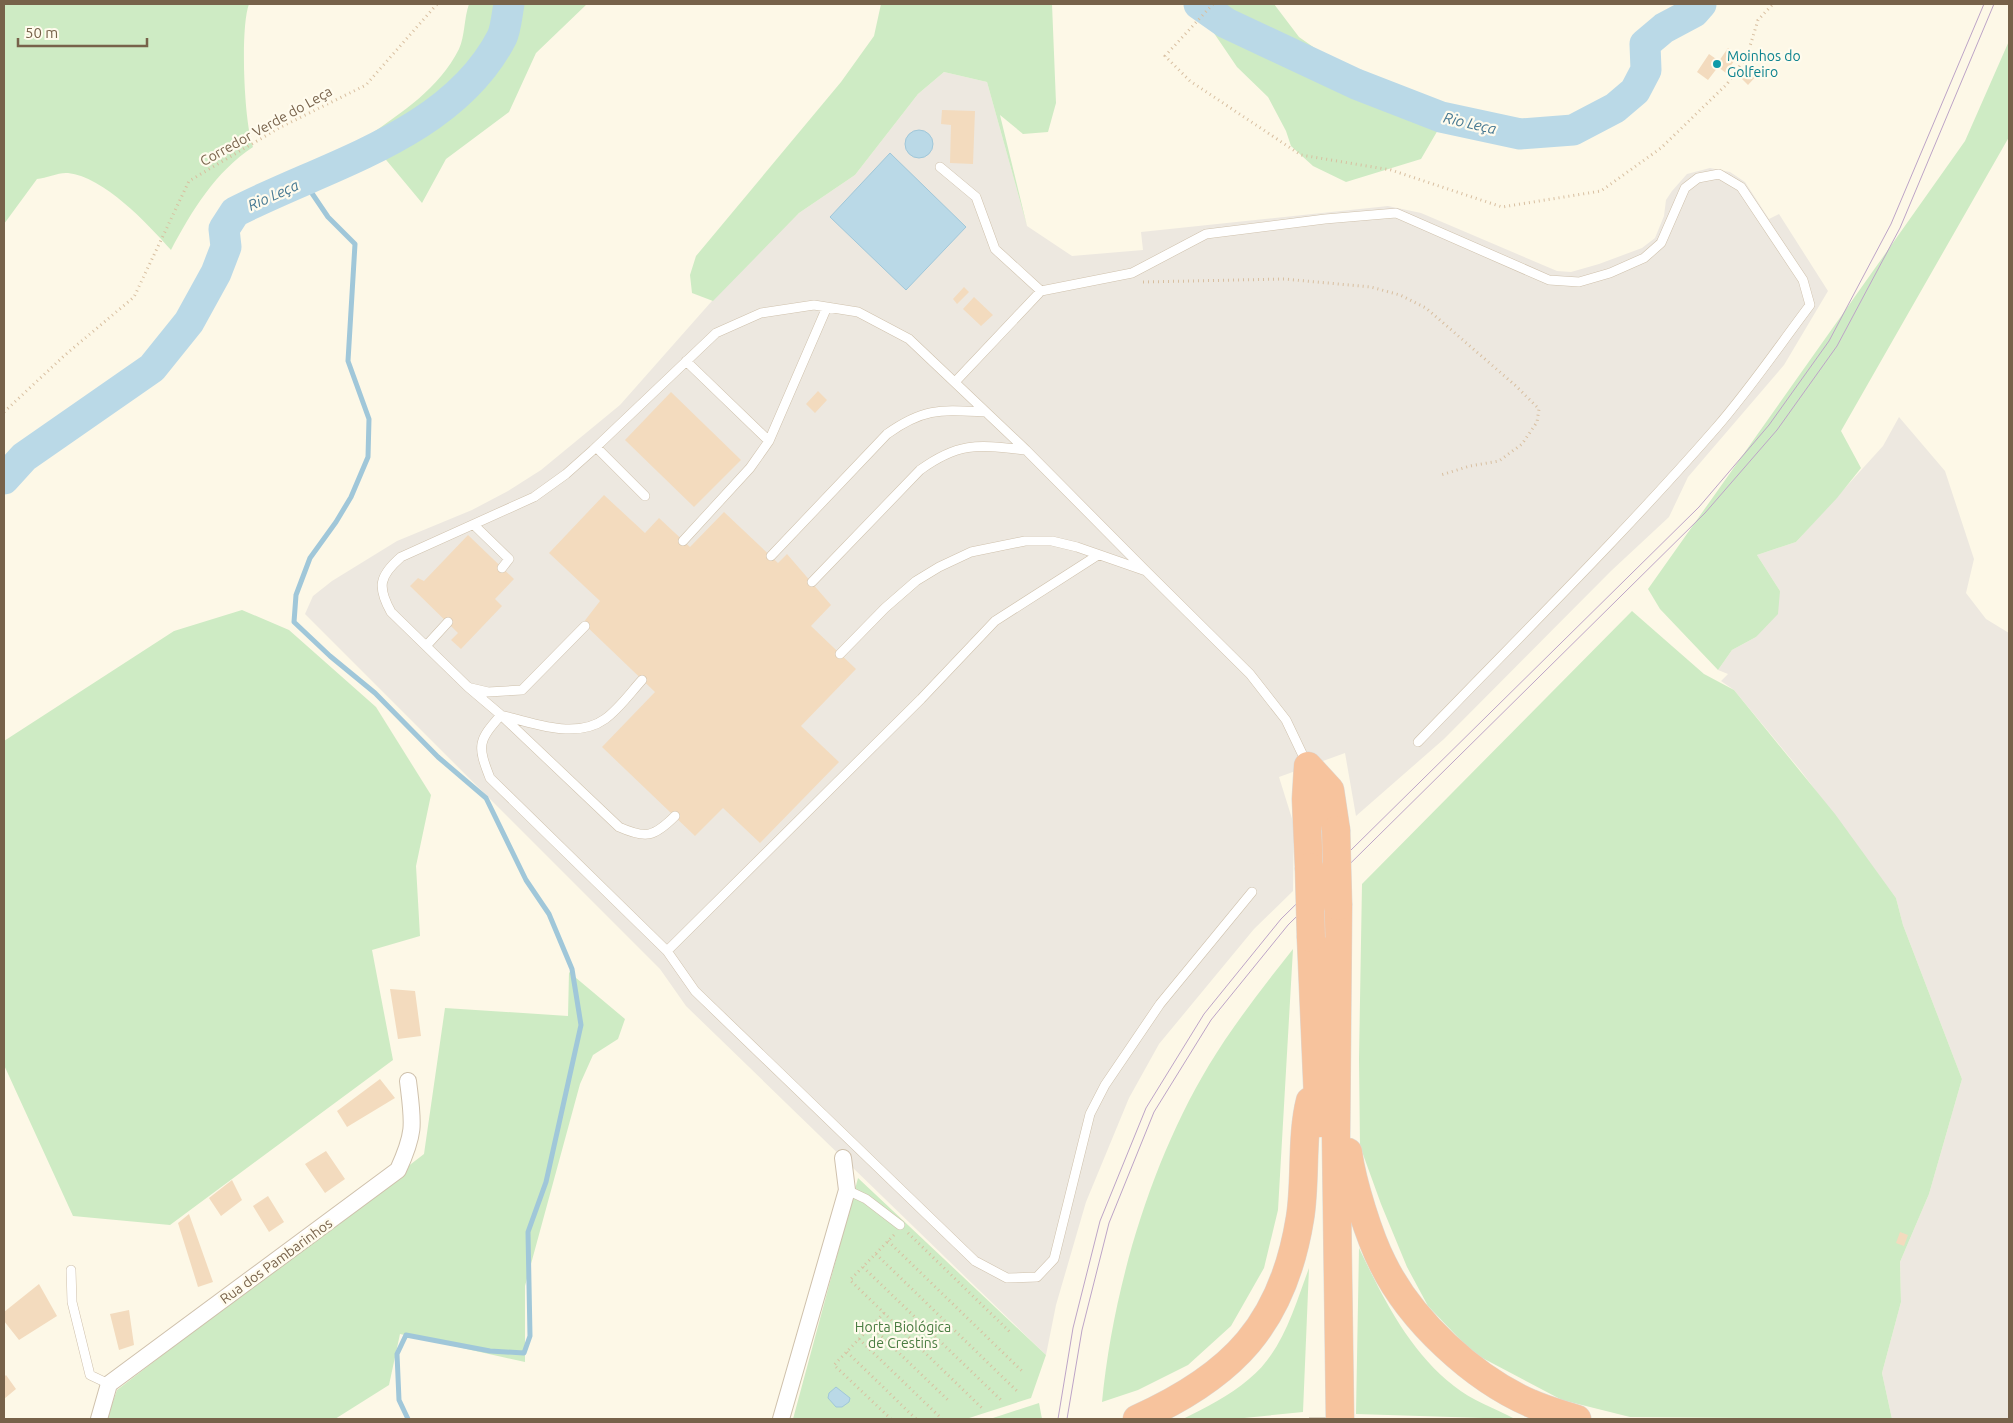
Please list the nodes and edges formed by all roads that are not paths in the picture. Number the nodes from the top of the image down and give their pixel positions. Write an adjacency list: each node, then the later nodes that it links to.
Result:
1 (940, 167): 2 (lane)
2 (1041, 291): 5 (lane); 25 (lane)
3 (827, 307): 4 (lane); 5 (lane); 7 (lane)
4 (686, 361): 7 (lane); 8 (lane)
5 (955, 382): 6 (lane)
6 (986, 412): 9 (lane); 14 (lane)
7 (770, 441): 12 (lane)
8 (596, 447): 10 (lane); 11 (lane)
9 (1026, 450): 16 (lane); 17 (lane)
10 (645, 496)
11 (474, 525): 15 (lane); 20 (lane)
12 (683, 541)
13 (1098, 555): 16 (lane); 21 (lane); 29 (lane)
14 (771, 556)
15 (502, 568)
16 (1146, 571): 26 (lane)
17 (812, 582)
18 (448, 622): 20 (lane)
19 (585, 626): 23 (lane)
20 (426, 646): 23 (lane)
21 (840, 654)
22 (642, 680): 24 (lane)
23 (468, 688): 24 (lane)
24 (501, 715): 27 (lane); 29 (lane)
25 (1418, 742)
26 (1308, 766): 30 (highway, bridge); 30 (highway, bridge)
27 (675, 816)
28 (1252, 892): 32 (lane)
29 (667, 951): 32 (lane)
30 (1327, 1075): 38 (highway); 41 (highway); 42 (highway)
31 (408, 1081): 37 (street, Rua dos Pambarinhos)
32 (859, 1149): 33 (lane)
33 (843, 1158): 34 (street)
34 (847, 1190): 35 (lane); 40 (street)
35 (901, 1226)
36 (71, 1270): 37 (lane)
37 (109, 1384): 39 (street)
38 (1332, 1418)
39 (99, 1419)
40 (781, 1419)
41 (1137, 1419)
42 (1577, 1419)

